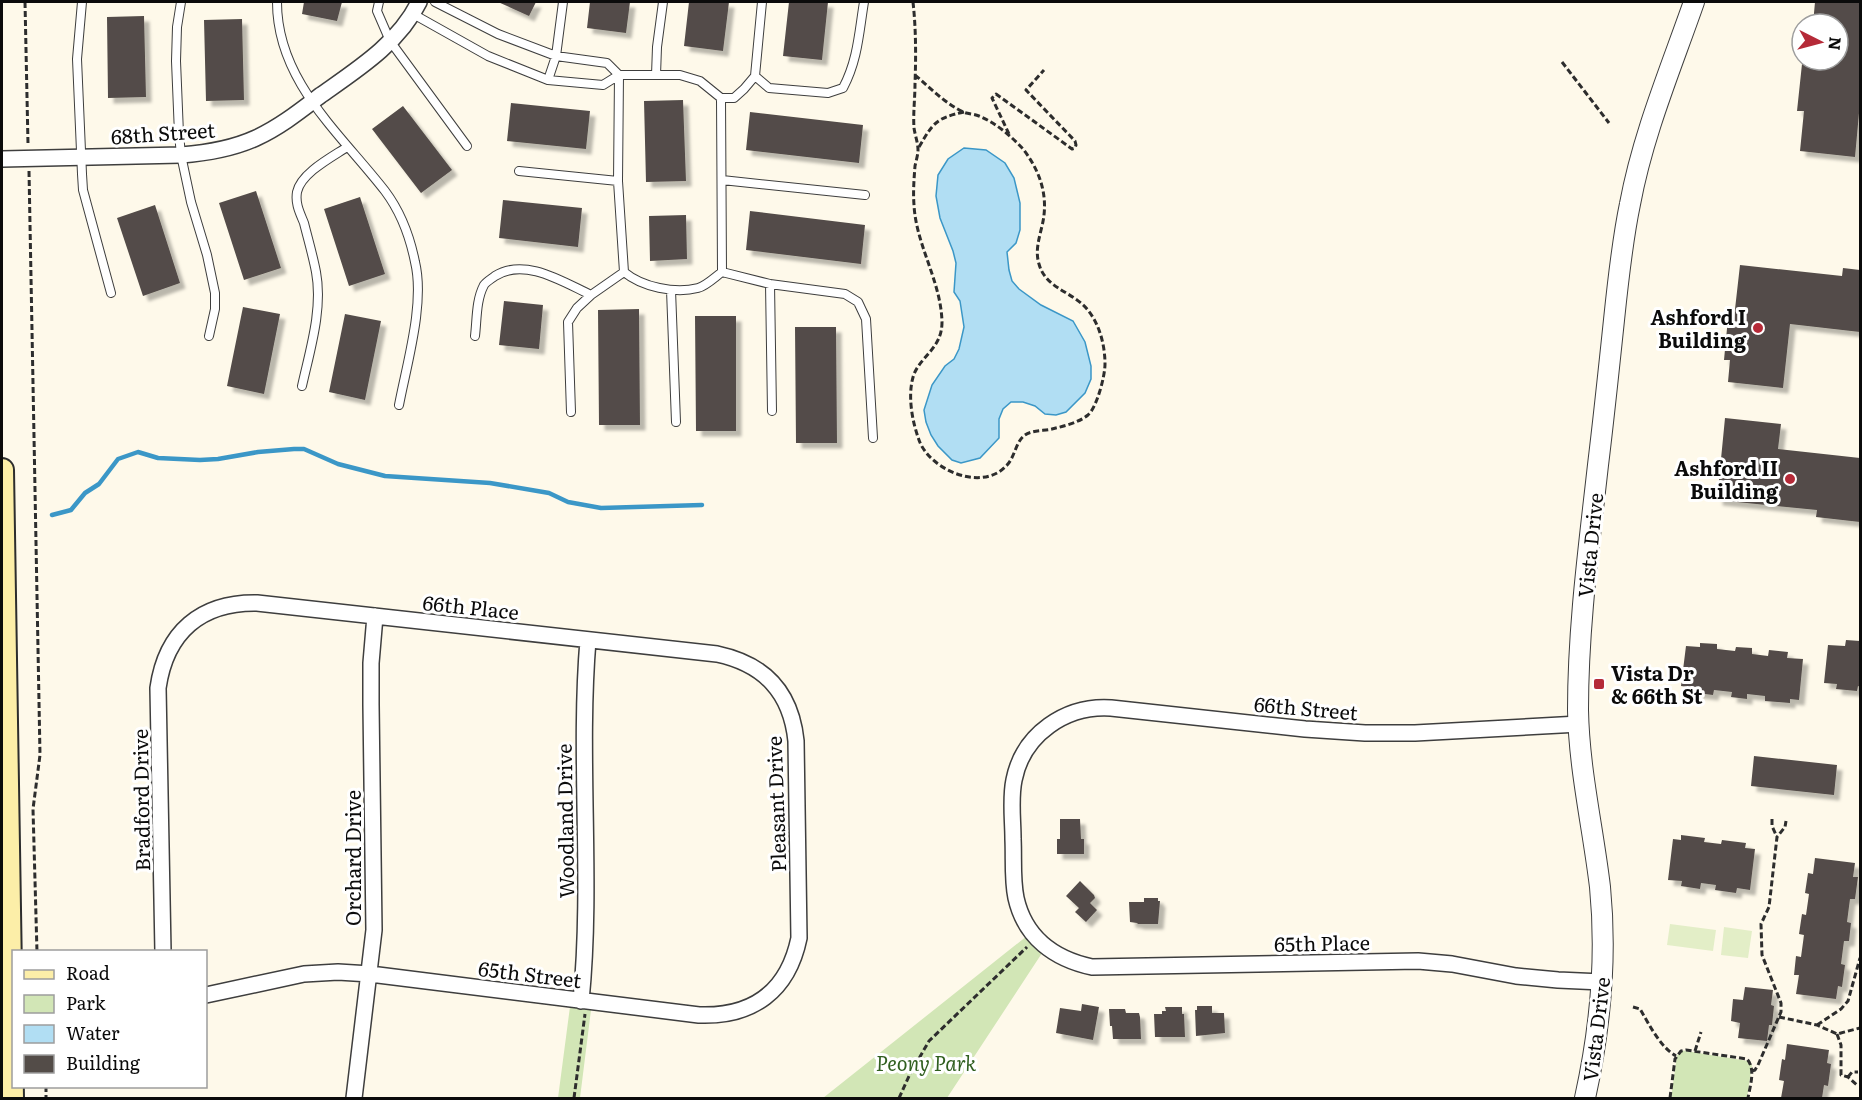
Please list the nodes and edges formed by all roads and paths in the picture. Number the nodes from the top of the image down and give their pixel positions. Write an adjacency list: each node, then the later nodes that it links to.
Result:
1 (25, 2): 33 (path)
2 (82, 2): 32 (lane)
3 (181, 2): 31 (lane)
4 (277, 2): 24 (lane)
5 (379, 2): 14 (lane)
6 (435, 2): 15 (lane)
7 (562, 2): 15 (lane)
8 (663, 2): 19 (lane)
9 (762, 2): 21 (lane)
10 (864, 2): 21 (lane)
11 (913, 2): 20 (path)
12 (1694, 2): 58 (street, Vista Drive)
13 (416, 8): 14 (street, 68th Street); 22 (lane)
14 (394, 36): 24 (street, 68th Street); 28 (lane)
15 (556, 56): 18 (lane); 22 (lane)
16 (1562, 62): 26 (path)
17 (1044, 70): 27 (path)
18 (619, 75): 19 (lane); 22 (lane); 37 (lane)
19 (656, 75): 23 (lane)
20 (915, 75): 25 (path); 30 (path)
21 (755, 76): 23 (lane)
22 (548, 80)
23 (721, 98): 36 (lane)
24 (312, 102): 29 (lane); 31 (street, 68th Street)
25 (964, 112): 27 (path); 30 (path)
26 (1609, 123)
27 (1010, 136): 30 (path)
28 (467, 146)
29 (347, 147): 47 (lane); 48 (lane)
30 (918, 149)
31 (181, 155): 32 (street, 68th Street); 45 (lane)
32 (80, 157): 33 (street, 68th Street); 43 (lane)
33 (29, 158): 34 (street, 68th Street); 65 (path)
34 (2, 159)
35 (519, 171): 37 (lane)
36 (722, 180): 38 (lane); 40 (lane)
37 (618, 181): 39 (lane)
38 (866, 195)
39 (624, 272): 42 (lane); 44 (lane)
40 (722, 272): 41 (lane); 42 (lane)
41 (770, 284): 49 (lane); 52 (lane)
42 (671, 290): 51 (lane)
43 (111, 294)
44 (591, 294): 46 (lane); 50 (lane)
45 (209, 336)
46 (475, 336)
47 (302, 386)
48 (399, 405)
49 (772, 411)
50 (571, 412)
51 (676, 422)
52 (873, 438)
53 (2, 470): 59 (main road)
54 (375, 616): 55 (street, 66th Place); 56 (street, 66th Place); 68 (street, Orchard Drive)
55 (588, 640): 57 (street, 66th Place); 74 (street, Woodland Drive)
56 (169, 649): 66 (street, Bradford Drive)
57 (776, 687): 63 (street, Pleasant Drive)
58 (1579, 724): 64 (street, 66th Street); 71 (street, Vista Drive)
59 (4, 742): 73 (main road)
60 (1772, 819): 62 (path)
61 (1786, 821): 62 (path)
62 (1777, 837): 76 (path)
63 (800, 926): 74 (street, 65th Street)
64 (1042, 942): 71 (street, 65th Place); 90 (path)
65 (38, 950)
66 (163, 950)
67 (1860, 958): 69 (path)
68 (370, 974): 72 (street, 65th Street); 74 (street, 65th Street); 88 (street, Orchard Drive)
69 (1855, 978): 70 (path); 77 (path)
70 (1860, 979)
71 (1602, 982): 91 (street, Vista Drive)
72 (207, 995)
73 (9, 1001): 87 (main road)
74 (584, 1001): 89 (path)
75 (1633, 1007): 82 (path)
76 (1779, 1017): 77 (path); 83 (path)
77 (1817, 1025): 80 (path)
78 (1860, 1028): 80 (path)
79 (1701, 1032): 81 (path)
80 (1837, 1034): 85 (path)
81 (1695, 1051): 82 (path); 83 (path)
82 (1676, 1056): 92 (path)
83 (1752, 1071): 93 (path)
84 (1858, 1072): 85 (path)
85 (1848, 1077): 86 (path)
86 (1857, 1085)
87 (12, 1098)
88 (354, 1098)
89 (574, 1098)
90 (899, 1098)
91 (1585, 1098)
92 (1670, 1098)
93 (1748, 1098)

